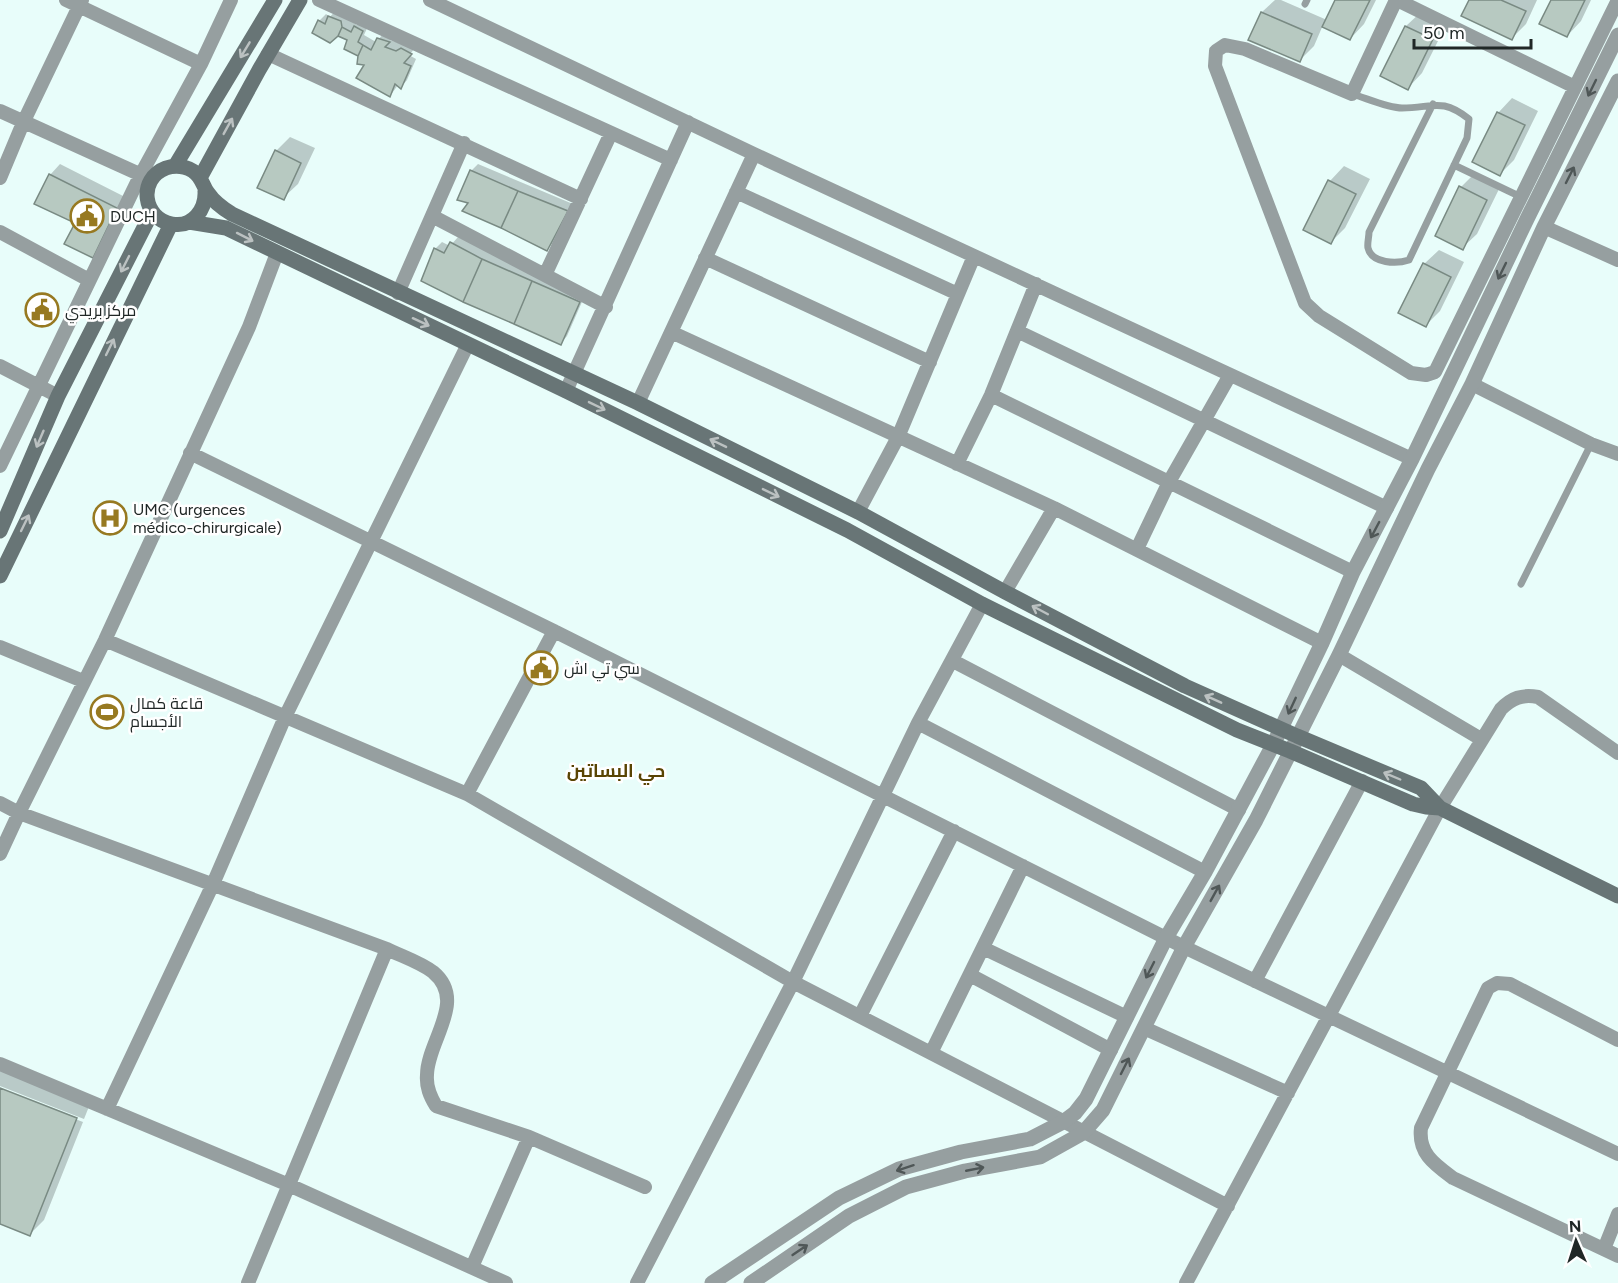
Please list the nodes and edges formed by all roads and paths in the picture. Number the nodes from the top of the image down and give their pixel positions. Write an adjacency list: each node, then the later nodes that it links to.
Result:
1 (231, 0): 11 (street)
2 (274, 0): 24 (main road, one-way to 24)
3 (300, 0): 10 (main road)
4 (319, 0): 19 (street)
5 (430, 0): 17 (street)
6 (1397, 0): 13 (street); 14 (street)
7 (1618, 0): 13 (street)
8 (75, 2): 11 (street); 18 (street)
9 (1618, 35): 65 (street, one-way to 65)
10 (268, 54): 20 (street); 27 (main road, one-way to 10)
11 (201, 64): 26 (street)
12 (1618, 81): 35 (street, one-way to 12)
13 (1575, 87): 29 (street)
14 (1352, 94): 15 (lane); 29 (street)
15 (1433, 104): 23 (lane); 23 (lane)
16 (0, 111): 18 (street)
17 (688, 122): 21 (street); 22 (street)
18 (23, 123): 25 (street); 26 (street)
19 (611, 133): 22 (street); 30 (street)
20 (464, 143): 30 (street); 32 (street)
21 (754, 154): 28 (street); 38 (street)
22 (671, 160): 46 (street)
23 (1454, 165): 29 (lane)
24 (175, 166): 26 (main road); 27 (main road)
25 (0, 178)
26 (146, 178): 31 (main road); 42 (street)
27 (203, 184): 33 (main road); 44 (main road)
28 (736, 192): 39 (street); 45 (street)
29 (1521, 197)
30 (581, 199): 41 (street)
31 (152, 212): 34 (main road); 58 (main road, one-way to 58)
32 (432, 216): 41 (street); 44 (street)
33 (189, 222): 34 (main road); 37 (main road, one-way to 37)
34 (171, 224): 76 (main road, one-way to 34)
35 (1544, 227): 40 (street); 54 (street)
36 (0, 232): 42 (street)
37 (277, 253): 49 (main road, one-way to 49); 63 (street)
38 (974, 256): 43 (street); 45 (street)
39 (705, 258): 48 (street); 50 (street)
40 (1618, 260)
41 (545, 275): 46 (street)
42 (89, 280): 55 (street)
43 (1036, 284): 47 (street); 53 (street)
44 (398, 293): 52 (main road)
45 (958, 294): 50 (street)
46 (606, 307): 52 (street)
47 (1017, 331): 57 (street); 60 (street)
48 (671, 332): 59 (street); 61 (street)
49 (468, 344): 56 (main road); 73 (street)
50 (930, 362): 61 (street)
51 (0, 366): 55 (street)
52 (575, 374): 56 (street); 59 (main road)
53 (1230, 375): 60 (street); 65 (street)
54 (1472, 384): 62 (street); 84 (street)
55 (39, 386): 58 (street); 67 (street)
56 (566, 391): 79 (main road, one-way to 79)
57 (991, 395): 66 (street); 68 (street)
58 (58, 396): 72 (main road, one-way to 72)
59 (638, 403): 71 (main road, one-way to 59)
60 (1205, 421): 68 (street); 70 (street)
61 (898, 437): 66 (street); 71 (street)
62 (1591, 444): 64 (street); 77 (lane)
63 (190, 453): 73 (street); 81 (street)
64 (1618, 454)
65 (1412, 459): 70 (street)
66 (957, 464): 69 (street)
67 (0, 466)
68 (1169, 482): 74 (street); 75 (street)
69 (1054, 508): 74 (street); 78 (street)
70 (1387, 508): 75 (street, one-way to 75)
71 (858, 512): 78 (main road)
72 (0, 531)
73 (372, 541): 80 (street); 87 (street)
74 (1137, 549): 82 (street)
75 (1353, 572): 82 (street)
76 (0, 576)
77 (1521, 584)
78 (1005, 592): 89 (main road, one-way to 78)
79 (982, 604): 85 (street); 92 (main road)
80 (554, 631): 96 (street); 97 (street)
81 (105, 640): 86 (street); 87 (street)
82 (1322, 643): 89 (street, one-way to 89)
83 (0, 647): 86 (street)
84 (1339, 655): 90 (street); 91 (street)
85 (953, 661): 88 (street); 100 (street)
86 (83, 681): 101 (street)
87 (285, 717): 96 (street); 106 (street)
88 (918, 723): 97 (street); 105 (street)
89 (1281, 729): 90 (main road); 92 (street)
90 (1297, 736): 93 (street); 99 (main road, one-way to 90)
91 (1481, 739): 94 (street); 99 (street)
92 (1273, 745): 93 (main road); 100 (street)
93 (1290, 751): 95 (main road); 109 (street, one-way to 93)
94 (1618, 753)
95 (1362, 781): 99 (main road); 113 (street)
96 (467, 794): 114 (street)
97 (883, 796): 102 (street); 114 (street)
98 (0, 804): 101 (street)
99 (1440, 807): 107 (main road); 116 (street)
100 (1239, 810): 105 (street)
101 (19, 813): 103 (street); 106 (street)
102 (954, 831): 104 (street); 115 (street)
103 (0, 854)
104 (1023, 866): 108 (street); 110 (street)
105 (1205, 872): 108 (street)
106 (213, 884): 111 (street); 125 (street)
107 (1618, 896)
108 (1166, 938): 109 (street); 117 (street, one-way to 117)
109 (1184, 947): 113 (street); 118 (street)
110 (983, 948): 112 (street); 117 (street)
111 (387, 950): 128 (street); 130 (street)
112 (970, 975): 120 (street); 121 (street)
113 (1255, 981): 116 (street)
114 (794, 982): 115 (street); 139 (street)
115 (860, 1016): 121 (street)
116 (1330, 1016): 123 (street); 124 (street)
117 (1127, 1017): 120 (street)
118 (1144, 1028): 124 (street); 127 (street, one-way to 118)
119 (1618, 1040): 123 (street)
120 (1110, 1050): 126 (street)
121 (931, 1053): 126 (street)
122 (0, 1064): 125 (street)
123 (1448, 1073): 129 (street); 134 (street)
124 (1288, 1094): 132 (street)
125 (107, 1109): 130 (street)
126 (1063, 1122): 127 (street); 140 (street, one-way to 140)
127 (1083, 1132): 132 (street); 141 (street, one-way to 127)
128 (529, 1137): 131 (street); 136 (street)
129 (1618, 1154)
130 (289, 1185): 136 (street); 137 (street)
131 (645, 1187)
132 (1228, 1206): 142 (street)
133 (1618, 1214): 134 (street)
134 (1604, 1249): 135 (street)
135 (1618, 1256)
136 (472, 1267): 138 (street)
137 (248, 1283)
138 (506, 1283)
139 (637, 1283)
140 (712, 1283)
141 (751, 1283)
142 (1186, 1283)

